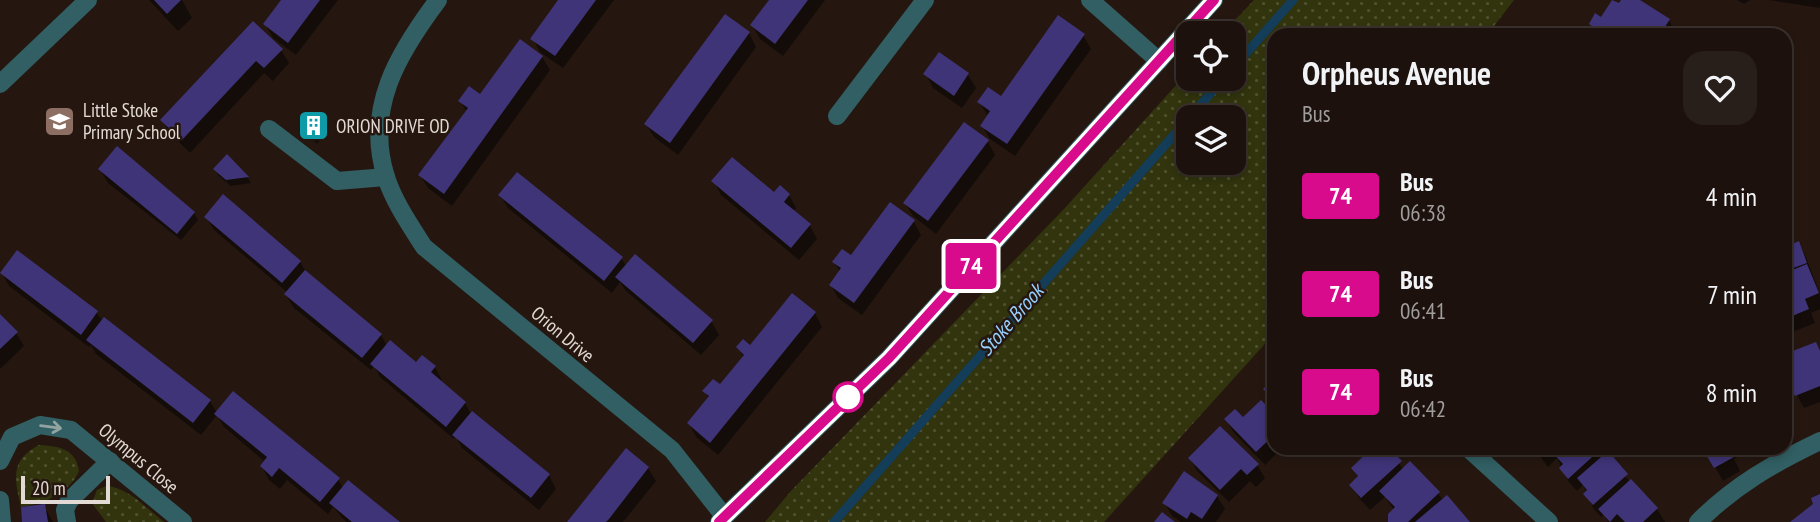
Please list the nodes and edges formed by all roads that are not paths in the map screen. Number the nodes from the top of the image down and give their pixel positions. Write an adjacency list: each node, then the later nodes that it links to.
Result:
1 (88, 0): 7 (street)
2 (438, 0): 10 (street, Orion Drive)
3 (925, 0): 8 (street)
4 (1090, 0): 6 (street)
5 (1214, 0): 6 (street)
6 (1159, 61): 18 (street)
7 (0, 84)
8 (837, 116)
9 (270, 129): 10 (street)
10 (386, 177): 18 (street, Orion Drive)
11 (1820, 440): 12 (street)
12 (1792, 449)
13 (1476, 455): 22 (street)
14 (1776, 455): 23 (street)
15 (0, 461): 16 (street, Olympus Close, one-way to 16)
16 (110, 461): 20 (street); 21 (street, Olympus Close)
17 (0, 500): 19 (street)
18 (722, 519)
19 (2, 522)
20 (67, 522)
21 (183, 522)
22 (1549, 522)
23 (1698, 522)

